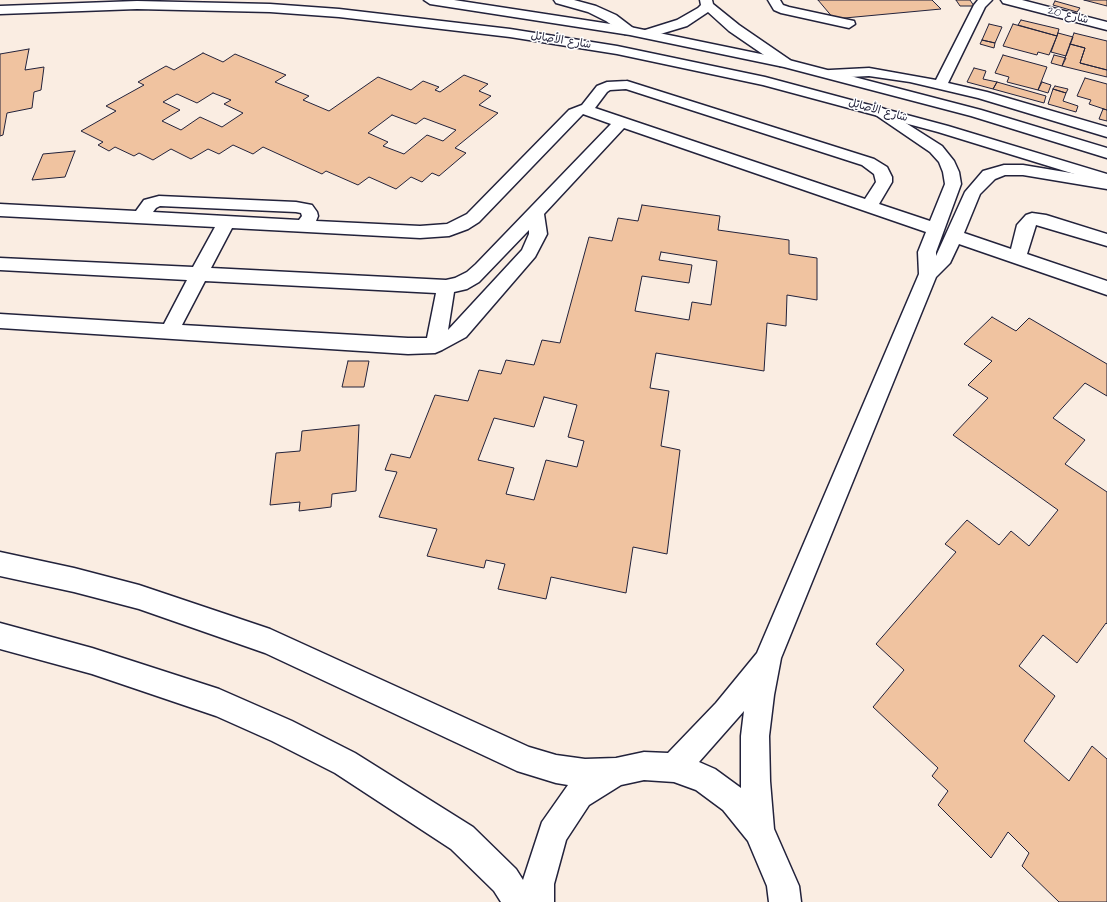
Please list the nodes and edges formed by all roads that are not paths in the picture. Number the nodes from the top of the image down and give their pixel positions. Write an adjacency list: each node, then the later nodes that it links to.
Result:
1 (430, 0): 10 (street, شارع الأصايل)
2 (560, 0): 10 (street)
3 (774, 0): 8 (street)
4 (986, 0): 14 (street)
5 (1007, 0): 9 (street, شارع 20)
6 (707, 2): 11 (street); 12 (street)
7 (0, 10): 15 (street, شارع الأصايل)
8 (849, 24)
9 (1107, 26)
10 (630, 31): 11 (street, شارع الأصايل)
11 (647, 34): 12 (street, شارع الأصايل)
12 (785, 63): 13 (street, شارع الأصايل)
13 (830, 74): 14 (street); 19 (street, شارع الأصايل)
14 (940, 85): 18 (street)
15 (874, 109): 20 (street, شارع الأصايل); 28 (street)
16 (586, 110): 17 (street); 22 (street); 27 (street)
17 (621, 122): 22 (street); 24 (street)
18 (1107, 132)
19 (1107, 153)
20 (1107, 179)
21 (1107, 184): 29 (street)
22 (870, 206): 28 (street)
23 (0, 210): 25 (street)
24 (534, 214): 35 (street); 39 (street)
25 (140, 218): 26 (street); 27 (street)
26 (226, 222): 27 (street); 33 (street)
27 (306, 226)
28 (935, 228): 34 (street)
29 (954, 236): 31 (street); 34 (street)
30 (1107, 240): 31 (street)
31 (1017, 258): 36 (street)
32 (0, 264): 33 (street)
33 (198, 274): 35 (street); 38 (street)
34 (928, 274): 42 (street)
35 (446, 287): 39 (street)
36 (1107, 288)
37 (0, 321): 38 (street)
38 (169, 332): 39 (street)
39 (435, 345)
40 (0, 564): 44 (street)
41 (0, 636): 47 (street)
42 (768, 658): 43 (street); 45 (street)
43 (674, 768): 44 (street); 45 (street)
44 (616, 772): 48 (street)
45 (759, 830): 46 (street)
46 (787, 897)
47 (519, 902)
48 (538, 902)

